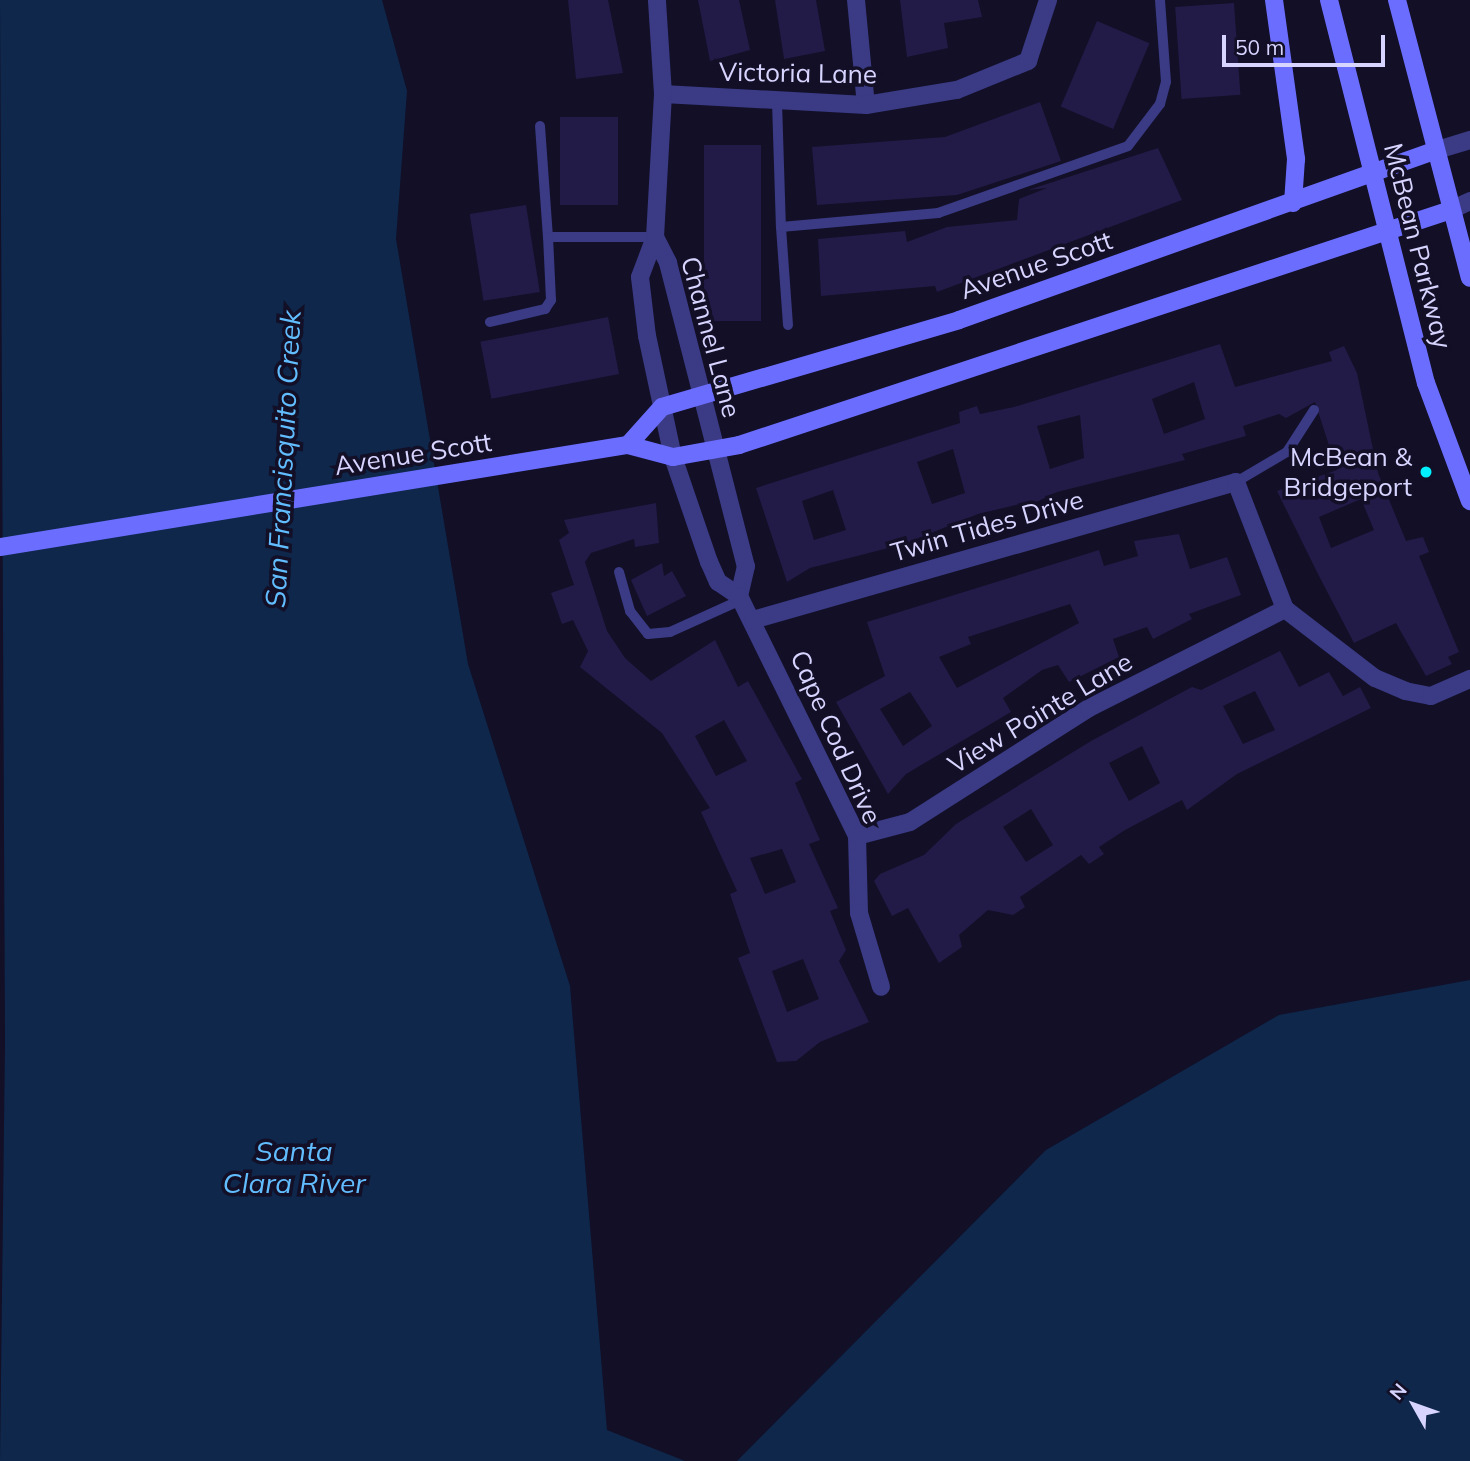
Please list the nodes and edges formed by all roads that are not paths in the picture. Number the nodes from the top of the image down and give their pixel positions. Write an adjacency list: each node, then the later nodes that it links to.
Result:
1 (657, 0): 8 (street)
2 (856, 0): 10 (street)
3 (1048, 0): 10 (street, Victoria Lane)
4 (1160, 0): 18 (lane)
5 (1274, 0): 16 (main road)
6 (1329, 0): 14 (main road, McBean Parkway)
7 (1397, 0): 13 (main road, McBean Parkway)
8 (663, 94): 9 (street, Victoria Lane); 21 (street)
9 (777, 102): 10 (street, Victoria Lane); 18 (lane)
10 (866, 105)
11 (540, 126): 20 (lane)
12 (1470, 140): 13 (street, Avenue Scott)
13 (1434, 151): 14 (main road, Avenue Scott); 17 (main road, McBean Parkway)
14 (1373, 175): 16 (main road, Avenue Scott); 19 (main road, McBean Parkway)
15 (1470, 201): 17 (street, Avenue Scott)
16 (1293, 203): 25 (main road, Avenue Scott)
17 (1451, 209): 19 (main road, Avenue Scott); 22 (main road, McBean Parkway)
18 (781, 227): 24 (lane)
19 (1389, 232): 29 (main road, Avenue Scott); 32 (main road, McBean Parkway)
20 (548, 237): 21 (lane); 23 (lane)
21 (655, 237): 25 (street, Channel Lane); 26 (street, Cape Cod Drive)
22 (1470, 278)
23 (490, 322)
24 (788, 325)
25 (699, 397): 26 (main road, Avenue Scott); 29 (street, Channel Lane)
26 (662, 407): 28 (main road); 30 (street, Cape Cod Drive)
27 (1314, 410): 31 (lane)
28 (628, 445): 30 (main road, Avenue Scott); 33 (main road, Avenue Scott)
29 (713, 450): 30 (main road, Avenue Scott); 35 (street)
30 (673, 457): 35 (street, Cape Cod Drive)
31 (1236, 482): 36 (street); 37 (street, Twin Tides Drive)
32 (1470, 501)
33 (0, 547)
34 (618, 572): 35 (lane)
35 (740, 598): 37 (street, Cape Cod Drive)
36 (1285, 609): 38 (street); 39 (street, View Pointe Lane)
37 (753, 621): 39 (street, Cape Cod Drive)
38 (1470, 679)
39 (857, 836): 40 (street, Cape Cod Drive)
40 (881, 988)

